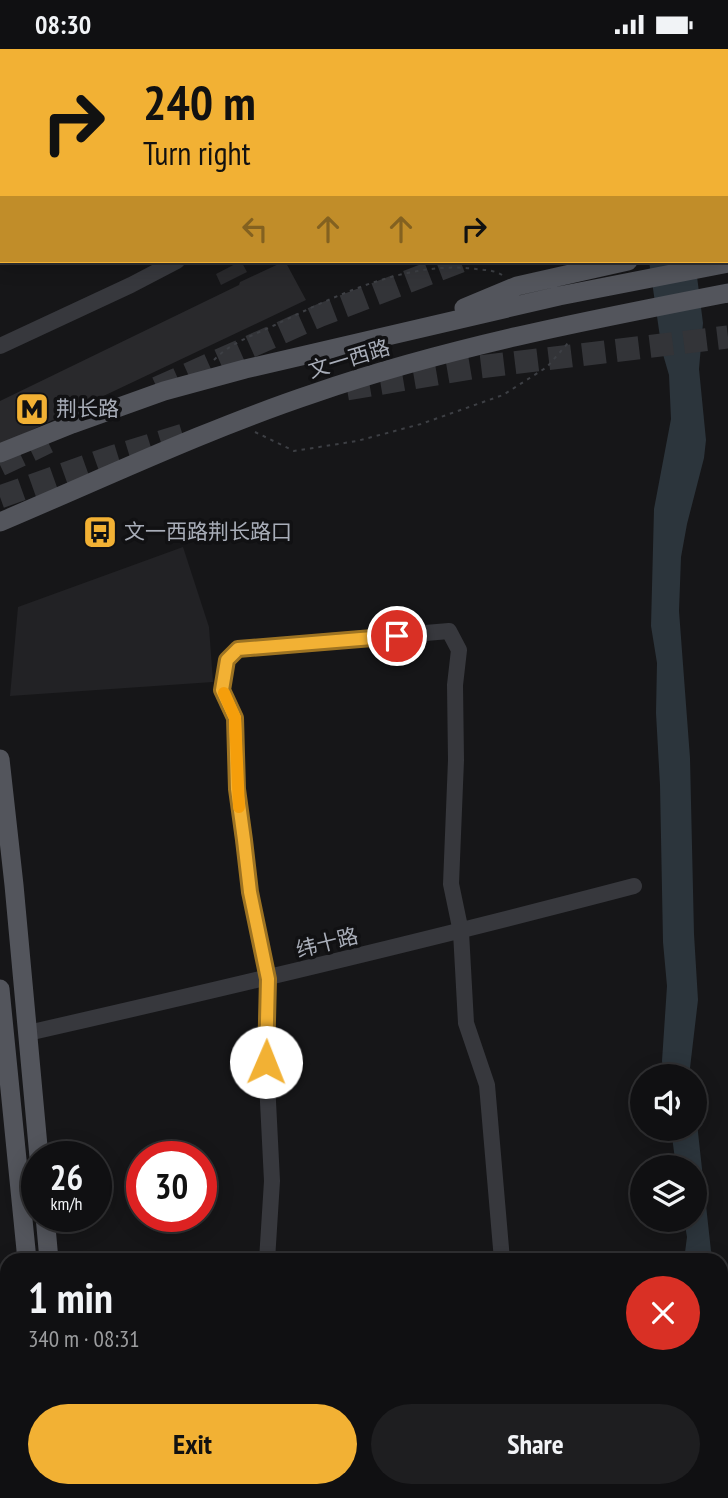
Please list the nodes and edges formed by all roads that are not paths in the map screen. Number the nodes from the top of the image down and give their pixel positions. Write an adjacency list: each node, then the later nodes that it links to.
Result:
1 (173, 263): 8 (street)
2 (619, 263): 7 (main road)
3 (728, 263): 7 (main road, 文一西路)
4 (728, 293): 6 (main road, 文一西路)
5 (728, 306): 6 (main road)
6 (641, 310): 10 (main road, 文一西路)
7 (415, 328): 9 (main road, 文一西路)
8 (0, 346)
9 (0, 453)
10 (0, 522)
11 (0, 759): 16 (main road)
12 (634, 886): 13 (street, 纬十路)
13 (461, 932): 14 (street, 纬十路); 14 (street); 22 (street)
14 (268, 979): 16 (street, 纬十路); 21 (street)
15 (0, 989): 19 (main road)
16 (28, 1033): 17 (main road)
17 (38, 1141)
18 (46, 1232): 20 (main road)
19 (26, 1253)
20 (48, 1253)
21 (267, 1253)
22 (501, 1253)

